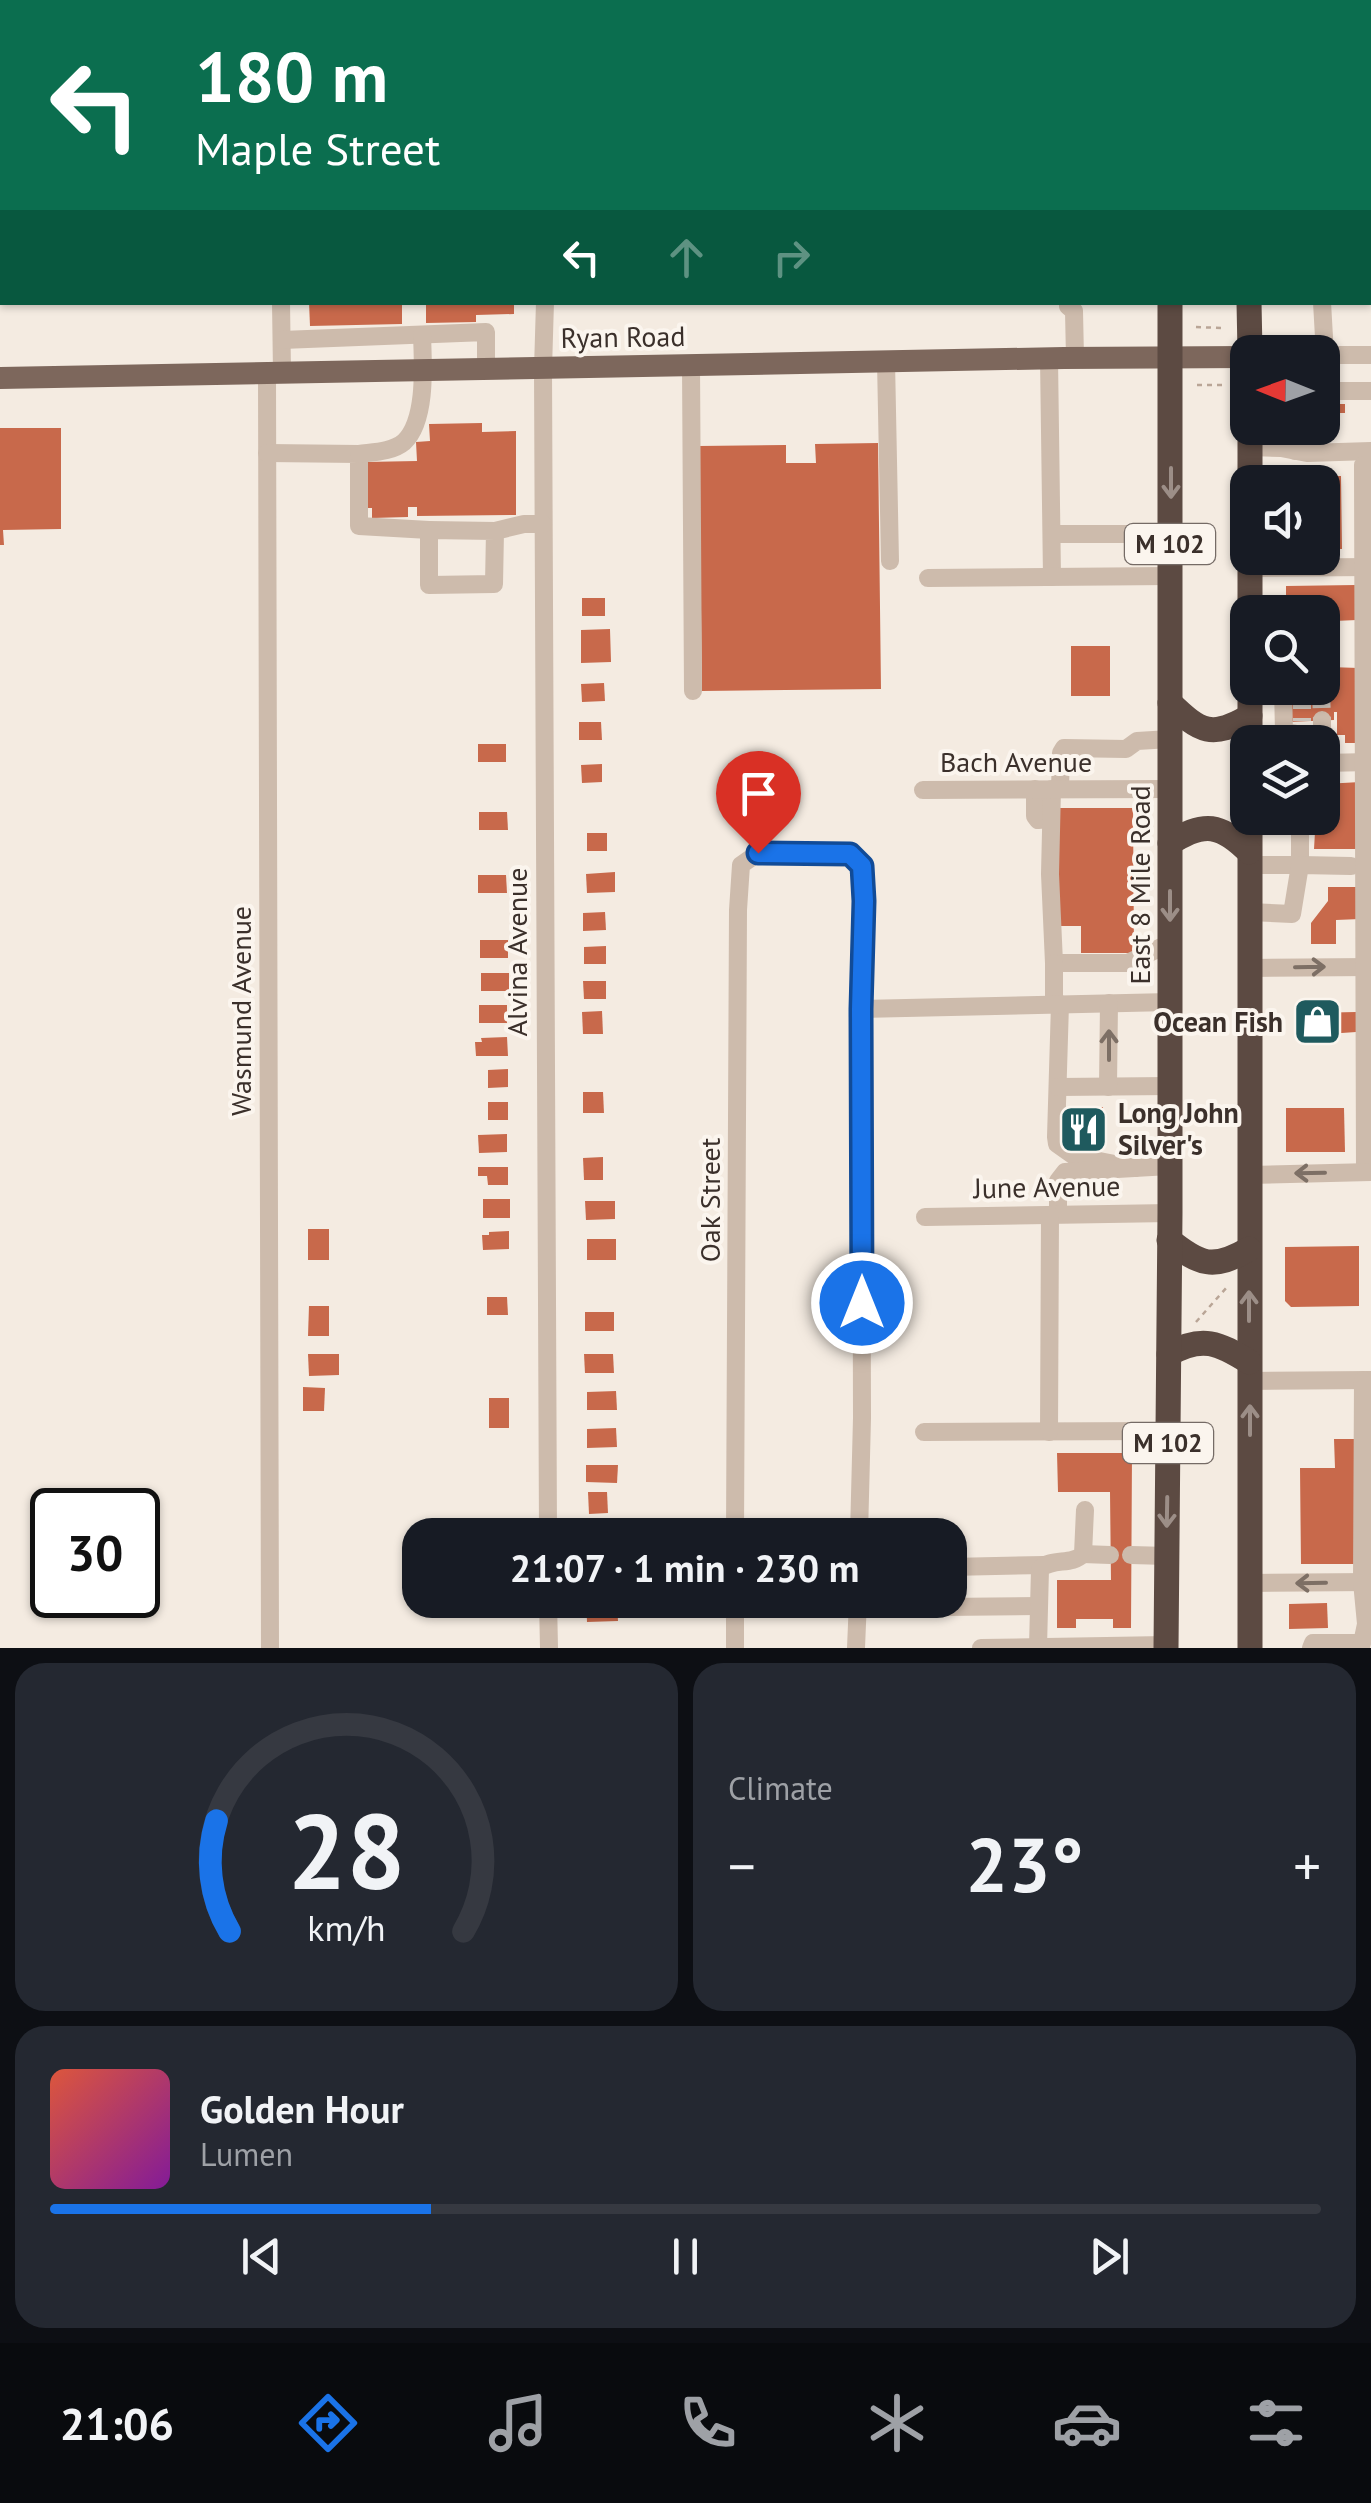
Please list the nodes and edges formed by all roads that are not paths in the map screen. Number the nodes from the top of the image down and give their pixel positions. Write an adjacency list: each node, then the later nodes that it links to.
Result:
1 (281, 305): 13 (street, Wasmund Avenue)
2 (545, 305): 22 (street, Alvina Avenue)
3 (1075, 305): 19 (street)
4 (1170, 305): 17 (highway, East 8 Mile Road / M 102)
5 (1249, 305): 8 (highway)
6 (1322, 305): 9 (street)
7 (422, 335): 10 (street); 23 (street); 24 (street)
8 (1249, 335)
9 (1323, 335)
10 (380, 336): 11 (street); 27 (street)
11 (352, 338): 12 (street); 26 (street)
12 (321, 339): 13 (street); 25 (street)
13 (282, 340): 28 (street, Wasmund Avenue)
14 (1230, 355): 17 (main road, Ryan Road)
15 (1340, 355): 16 (street)
16 (1371, 355)
17 (1170, 357): 19 (main road, Ryan Road); 42 (highway, East 8 Mile Road / M 102, one-way to 42)
18 (1049, 358): 19 (main road, Ryan Road); 20 (main road, Ryan Road); 41 (street)
19 (1076, 358)
20 (886, 362): 21 (main road, Ryan Road); 43 (street)
21 (691, 366): 22 (main road, Ryan Road); 49 (street)
22 (543, 369): 23 (main road, Ryan Road); 38 (street, Alvina Avenue)
23 (486, 370): 24 (main road, Ryan Road)
24 (423, 371): 27 (main road, Ryan Road); 36 (street)
25 (324, 372): 26 (main road, Ryan Road); 28 (main road, Ryan Road)
26 (356, 372): 27 (main road, Ryan Road)
27 (384, 372)
28 (275, 373): 29 (main road, Ryan Road); 35 (street, Wasmund Avenue)
29 (0, 378)
30 (1340, 391): 31 (street)
31 (1371, 391)
32 (1272, 445): 34 (street)
33 (1295, 445): 34 (street)
34 (1295, 450): 37 (street)
35 (268, 453): 36 (street); 115 (street, Wasmund Avenue)
36 (358, 454): 39 (street)
37 (1367, 456): 45 (street)
38 (543, 524): 40 (street); 96 (street, Alvina Avenue)
39 (429, 530): 40 (street); 40 (street)
40 (495, 532)
41 (1052, 534): 42 (street); 47 (street)
42 (1181, 534): 46 (highway, East 8 Mile Road / M 102)
43 (890, 561)
44 (1340, 566): 45 (street)
45 (1367, 567): 57 (street)
46 (1170, 576): 47 (street); 50 (highway, East 8 Mile Road / M 102)
47 (1052, 577): 48 (street)
48 (928, 578)
49 (693, 692)
50 (1170, 703): 52 (highway); 56 (highway, East 8 Mile Road / M 102)
51 (1250, 705): 52 (highway)
52 (1250, 716): 54 (highway)
53 (1322, 720): 55 (street)
54 (1250, 725)
55 (1322, 725)
56 (1170, 739): 59 (highway, East 8 Mile Road / M 102); 60 (street)
57 (1368, 762): 58 (street); 71 (street)
58 (1340, 763)
59 (1170, 788): 60 (street, Bach Avenue); 64 (highway, East 8 Mile Road / M 102)
60 (1049, 789): 61 (street, Bach Avenue); 70 (street)
61 (923, 790)
62 (1250, 835): 65 (highway, M 102)
63 (1300, 835): 66 (street)
64 (1170, 843): 65 (highway); 69 (highway, East 8 Mile Road / M 102, one-way to 69)
65 (1249, 858): 66 (street); 68 (highway, M 102)
66 (1300, 866): 67 (street); 68 (street)
67 (1351, 866)
68 (1250, 912): 72 (highway, M 102)
69 (1170, 943): 70 (street); 73 (highway, East 8 Mile Road / M 102)
70 (1054, 963): 75 (street)
71 (1368, 967): 72 (street, one-way to 71); 82 (street)
72 (1250, 968): 83 (highway, M 102)
73 (1170, 1002): 74 (street); 78 (highway, East 8 Mile Road / M 102)
74 (1109, 1003): 75 (street); 77 (street, one-way to 74)
75 (1057, 1004): 76 (street); 79 (street)
76 (861, 1009): 97 (street, Oak Street); 98 (street)
77 (1108, 1086): 78 (street); 79 (street)
78 (1170, 1086): 80 (highway, East 8 Mile Road / M 102)
79 (1058, 1088): 81 (street)
80 (1170, 1166): 81 (street); 84 (highway, East 8 Mile Road / M 102)
81 (1135, 1168): 85 (street)
82 (1368, 1172): 83 (street, one-way to 83)
83 (1249, 1174): 88 (highway, M 102)
84 (1170, 1213): 85 (street, June Avenue); 87 (highway, East 8 Mile Road / M 102)
85 (1054, 1214): 86 (street, June Avenue); 94 (street)
86 (926, 1216)
87 (1170, 1240): 88 (highway); 89 (highway, East 8 Mile Road / M 102)
88 (1249, 1249): 90 (highway, M 102, one-way to 88)
89 (1169, 1354): 90 (highway); 92 (highway, East 8 Mile Road / M 102)
90 (1249, 1372): 91 (street); 106 (highway, M 102, one-way to 90)
91 (1367, 1380): 105 (street)
92 (1168, 1431): 94 (street); 102 (highway, East 8 Mile Road / M 102, one-way to 102)
93 (924, 1432): 94 (street)
94 (1049, 1432)
95 (1085, 1510): 99 (street)
96 (548, 1518)
97 (736, 1518)
98 (859, 1518)
99 (1083, 1554): 100 (street); 103 (street)
100 (1110, 1555)
101 (1131, 1555): 102 (street)
102 (1167, 1556): 114 (highway, East 8 Mile Road / M 102)
103 (1044, 1565): 104 (street); 107 (street)
104 (967, 1567)
105 (1367, 1582): 106 (street, one-way to 106); 112 (street)
106 (1250, 1584): 120 (highway, M 102)
107 (1038, 1606): 108 (street); 113 (street)
108 (967, 1607)
109 (548, 1618): 116 (street)
110 (735, 1618): 117 (street)
111 (857, 1618): 118 (street)
112 (1361, 1646): 121 (street)
113 (1038, 1647): 114 (street); 119 (street)
114 (1166, 1647)
115 (270, 1648)
116 (549, 1648)
117 (735, 1648)
118 (856, 1648)
119 (981, 1648)
120 (1250, 1648)
121 (1311, 1648)

